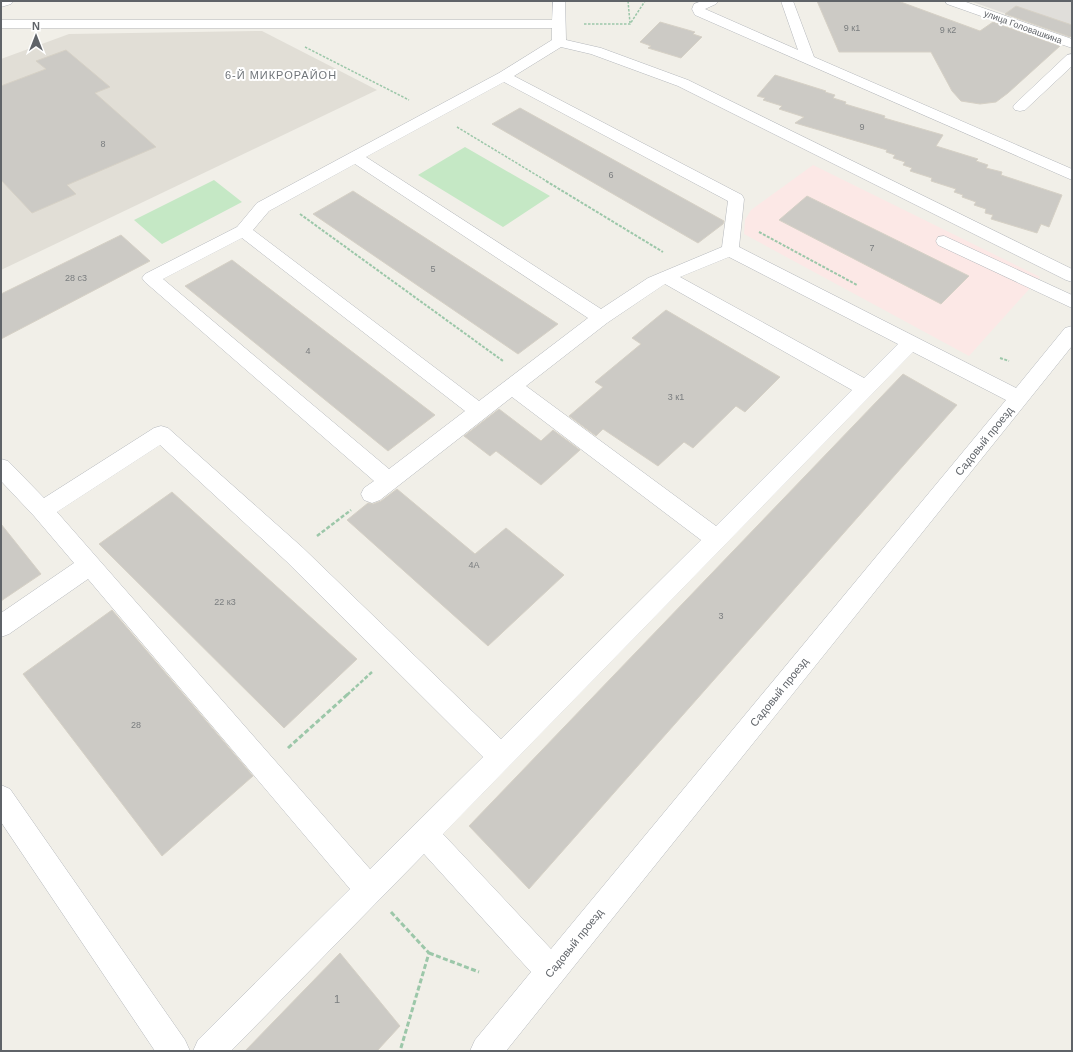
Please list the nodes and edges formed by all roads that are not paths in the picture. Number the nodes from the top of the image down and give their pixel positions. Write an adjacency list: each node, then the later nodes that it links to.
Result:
1 (7, 1): 6 (street)
2 (559, 1): 9 (street)
3 (712, 1): 14 (street)
4 (787, 1): 14 (street)
5 (951, 1): 12 (street, улица Головашкина)
6 (1, 3)
7 (1, 24): 8 (street)
8 (33, 24): 9 (street); 10 (street)
9 (559, 24): 11 (street)
10 (1, 36)
11 (559, 42): 15 (street); 23 (street)
12 (1072, 44)
13 (1072, 58): 16 (street)
14 (808, 59): 18 (street)
15 (504, 76): 17 (street); 21 (street)
16 (1020, 107)
17 (355, 157): 19 (street); 25 (street)
18 (1072, 175)
19 (244, 231): 31 (street); 33 (street)
20 (944, 241): 24 (street)
21 (730, 250): 22 (street); 27 (street)
22 (666, 276): 25 (street); 29 (street)
23 (1072, 276)
24 (1072, 302)
25 (601, 318): 28 (street)
26 (1072, 333): 30 (street, Садовый проезд)
27 (911, 343): 29 (street); 30 (street)
28 (519, 381): 31 (street); 36 (street)
29 (865, 388): 36 (street)
30 (1019, 398): 43 (street, Садовый проезд)
31 (479, 411): 33 (street)
32 (1, 467): 35 (street)
33 (389, 481): 34 (street)
34 (372, 494)
35 (42, 510): 37 (street); 39 (street)
36 (717, 539): 39 (street)
37 (90, 565): 38 (street); 42 (street)
38 (1, 626)
39 (501, 757): 41 (street)
40 (1, 798): 44 (street)
41 (425, 835): 42 (street); 43 (street)
42 (377, 898): 45 (street)
43 (551, 971): 46 (street, Садовый проезд)
44 (174, 1051)
45 (209, 1051)
46 (486, 1051)

